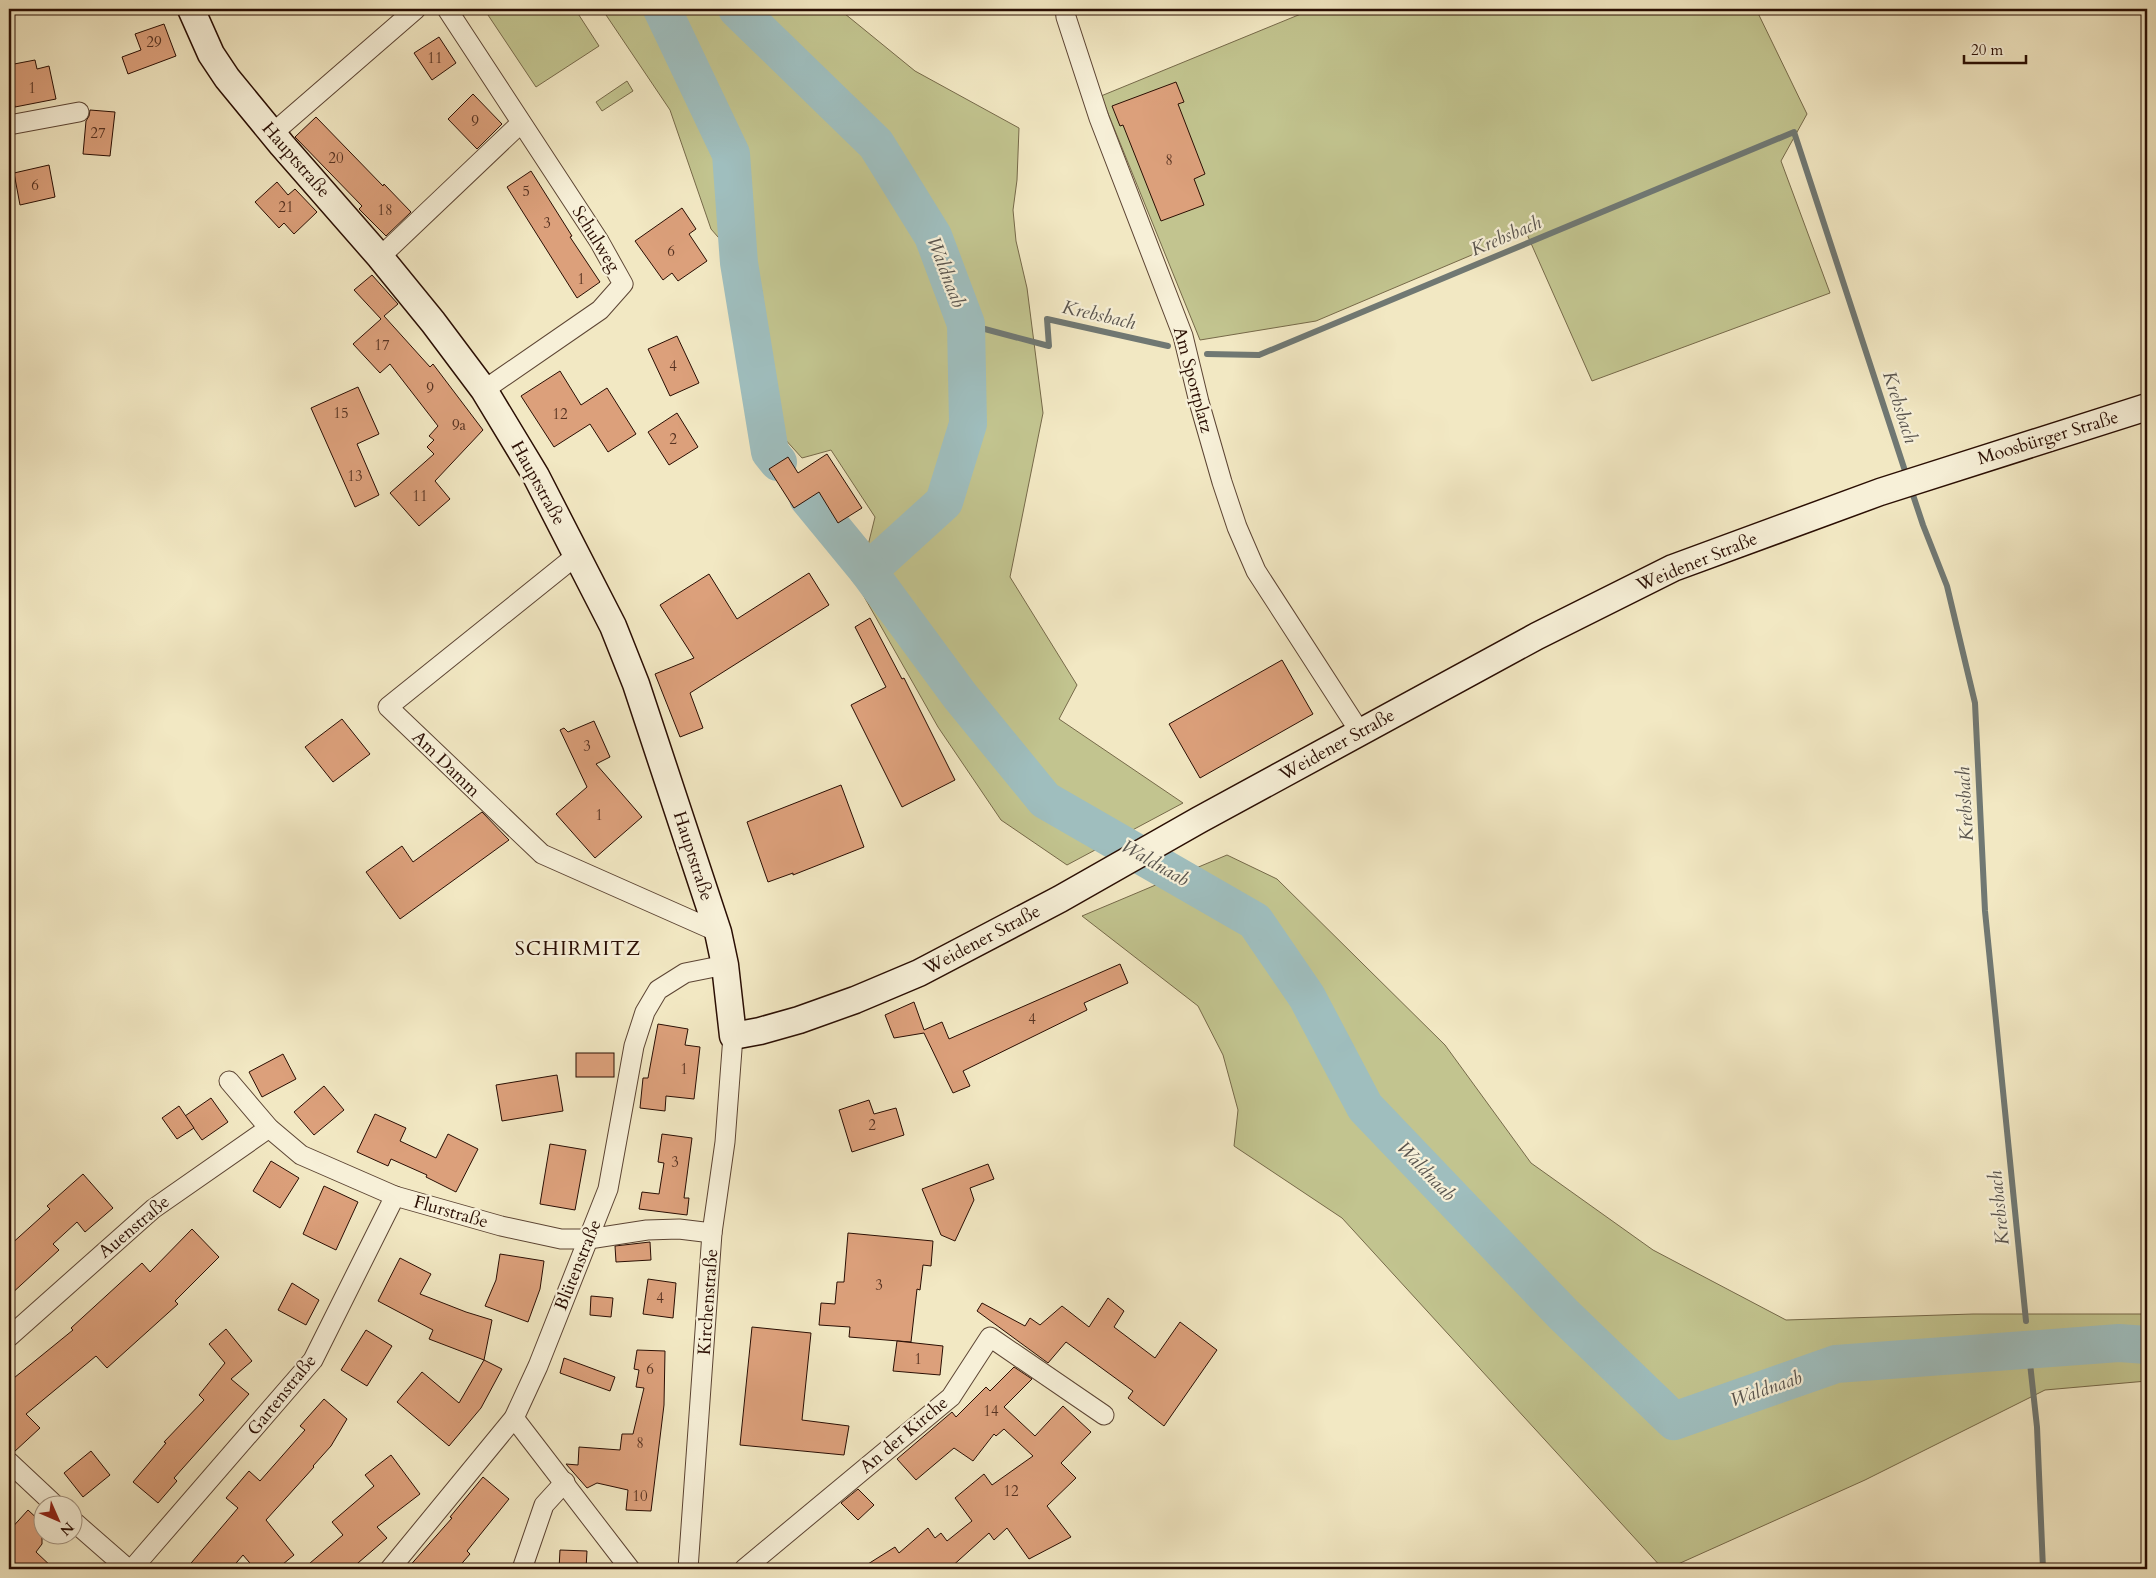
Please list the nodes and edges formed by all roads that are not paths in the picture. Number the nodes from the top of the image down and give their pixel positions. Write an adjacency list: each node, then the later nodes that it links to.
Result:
1 (191, 9): 8 (street, Hauptstraße)
2 (416, 9): 8 (street)
3 (447, 9): 6 (street, Schulweg)
4 (1065, 9): 14 (street, Am Sportplatz)
5 (79, 112): 7 (street)
6 (520, 123): 9 (street); 10 (street, Schulweg)
7 (9, 125)
8 (273, 133): 9 (street, Hauptstraße)
9 (380, 257): 10 (street, Hauptstraße)
10 (484, 390): 13 (street, Hauptstraße)
11 (2147, 407): 12 (street, Moosbürger Straße)
12 (1948, 470): 14 (street, Weidener Straße)
13 (576, 555): 15 (street, Hauptstraße); 15 (street, Am Damm)
14 (1360, 732): 17 (street, Weidener Straße)
15 (718, 932): 16 (street, Hauptstraße)
16 (725, 965): 17 (street, Hauptstraße); 22 (street, Blütenstraße)
17 (733, 1036): 21 (street, Kirchenstraße)
18 (230, 1081): 19 (street, Flurstraße)
19 (269, 1128): 20 (street, Flurstraße); 23 (street, Auenstraße)
20 (395, 1196): 22 (street, Flurstraße); 31 (street, Gartenstraße)
21 (712, 1233): 22 (street, Flurstraße); 35 (street, Kirchenstraße)
22 (589, 1239): 25 (street, Blütenstraße)
23 (9, 1337)
24 (1104, 1415): 36 (street, An der Kirche)
25 (514, 1418): 27 (street); 32 (street, Blütenstraße)
26 (9, 1462): 28 (street)
27 (565, 1482): 33 (street); 34 (street)
28 (45, 1496)
29 (82, 1529): 30 (street)
30 (128, 1569)
31 (132, 1569)
32 (390, 1569)
33 (522, 1569)
34 (630, 1569)
35 (688, 1569)
36 (744, 1569)

